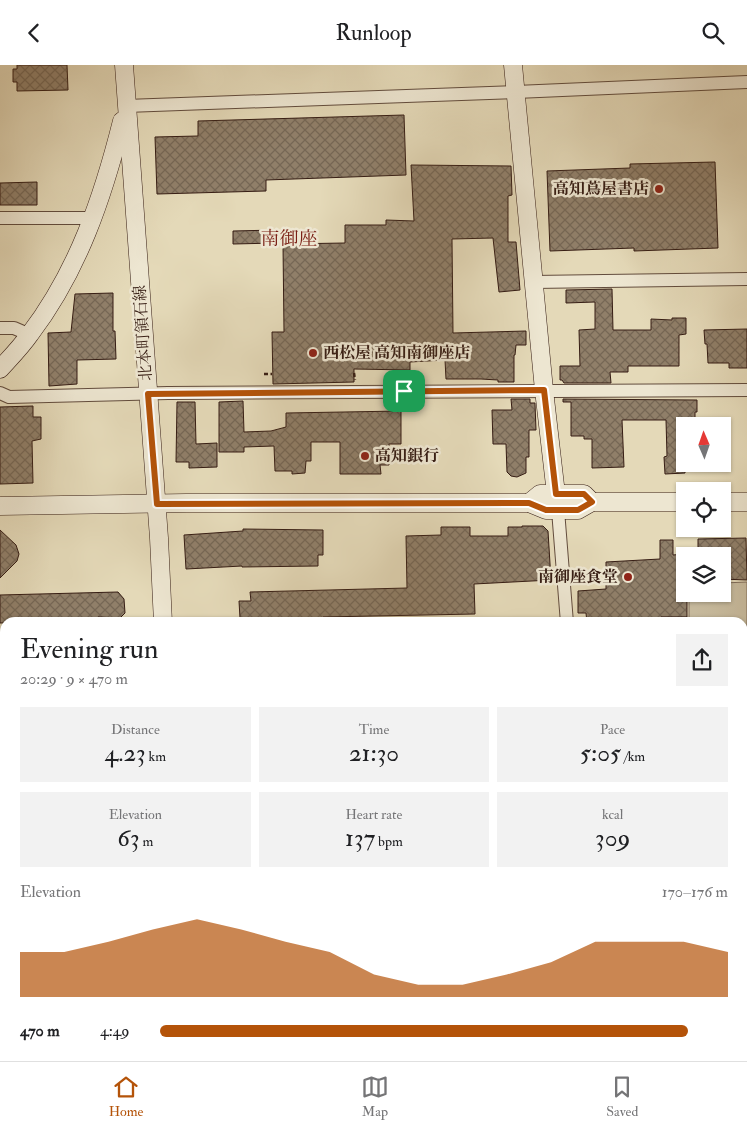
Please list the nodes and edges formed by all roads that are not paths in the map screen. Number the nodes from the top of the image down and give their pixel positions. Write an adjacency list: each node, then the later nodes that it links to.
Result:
1 (124, 65): 5 (main road, 北本町領石線)
2 (513, 65): 4 (main road)
3 (747, 82): 4 (street)
4 (516, 93): 5 (street); 9 (main road)
5 (126, 105): 6 (main road); 16 (main road, 北本町領石線)
6 (94, 217): 7 (street); 11 (main road)
7 (0, 218)
8 (747, 279): 9 (street)
9 (534, 282): 13 (main road)
10 (0, 328): 11 (street)
11 (30, 335): 12 (main road)
12 (0, 369)
13 (544, 390): 14 (street); 16 (street); 17 (main road)
14 (747, 390)
15 (0, 393): 16 (street)
16 (148, 394): 21 (main road, 北本町領石線)
17 (557, 502): 18 (main road); 21 (main road); 24 (street)
18 (676, 502)
19 (731, 502): 20 (main road)
20 (747, 502)
21 (157, 504): 22 (main road); 23 (main road, 北本町領石線)
22 (0, 506)
23 (163, 617)
24 (567, 617)

